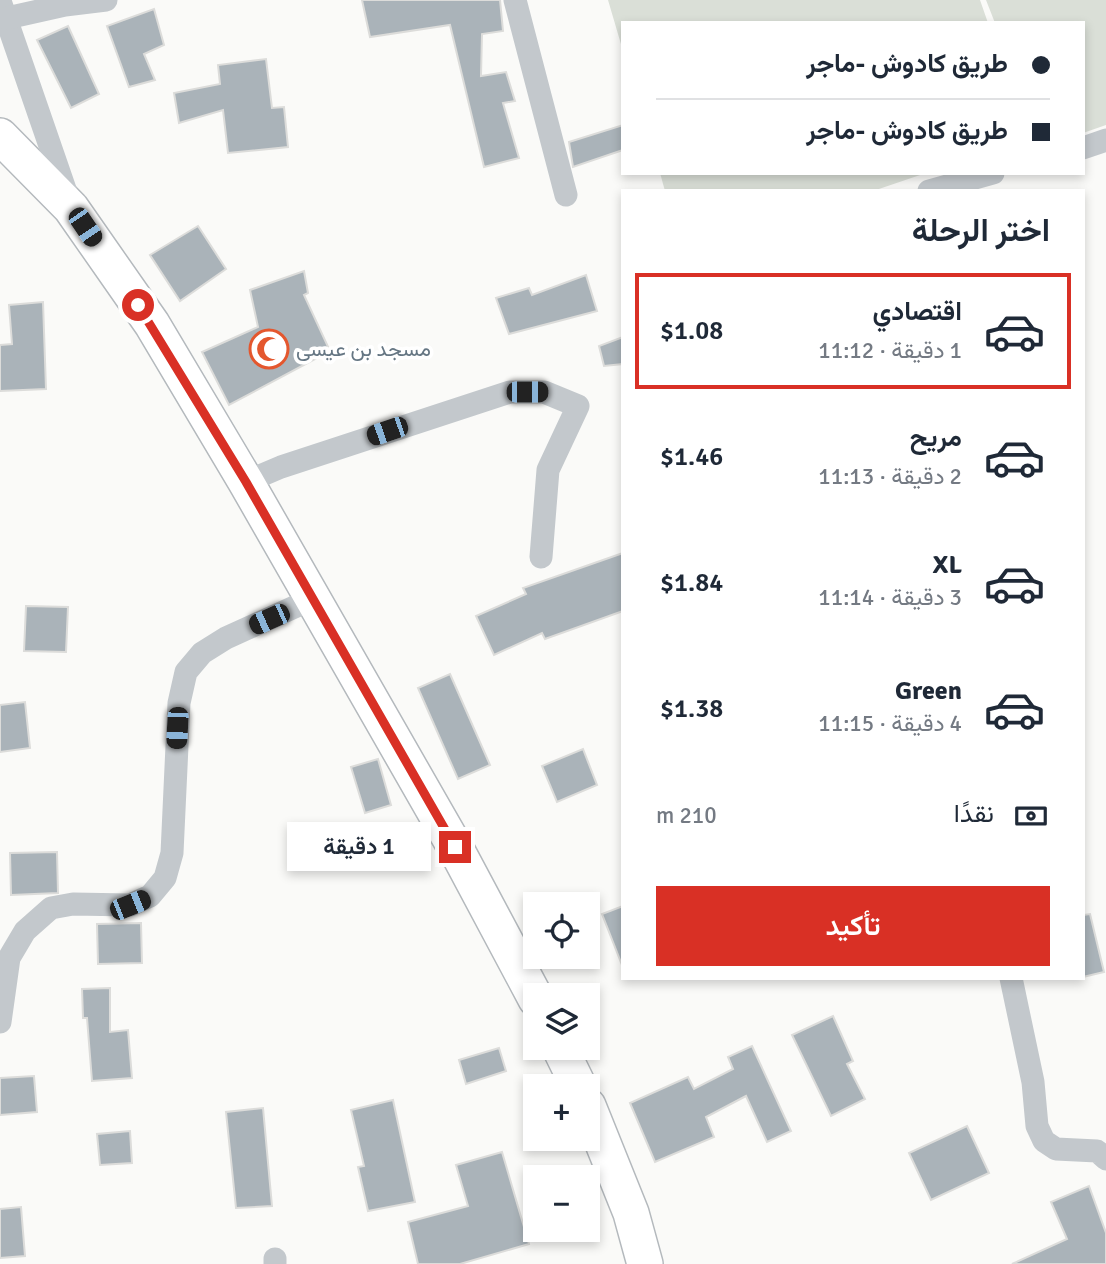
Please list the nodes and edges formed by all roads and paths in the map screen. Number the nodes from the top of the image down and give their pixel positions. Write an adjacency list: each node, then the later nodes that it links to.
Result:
1 (106, 0): 3 (street)
2 (515, 0): 9 (street)
3 (4, 10): 10 (street)
4 (0, 136): 10 (highway)
5 (1106, 140): 6 (street)
6 (1085, 147)
7 (986, 175): 8 (street)
8 (936, 189)
9 (566, 195)
10 (71, 208): 11 (highway)
11 (246, 482): 12 (street); 13 (highway)
12 (541, 557)
13 (312, 599): 15 (highway); 16 (street)
14 (1011, 980): 18 (street)
15 (527, 983)
16 (0, 1022)
17 (600, 1136): 19 (highway)
18 (1106, 1159)
19 (645, 1264)

